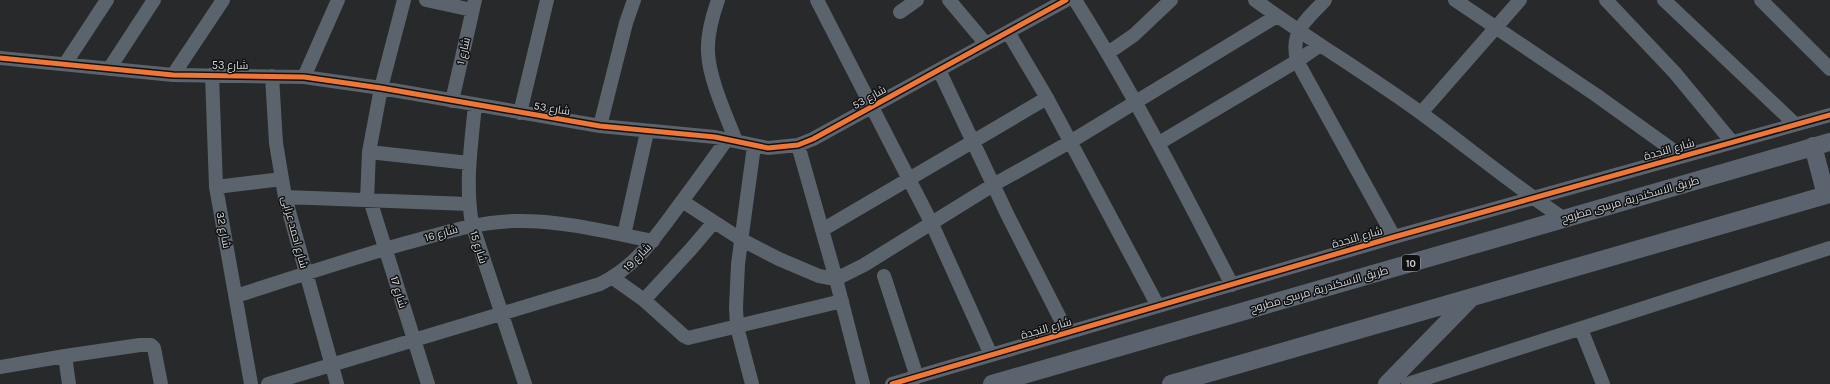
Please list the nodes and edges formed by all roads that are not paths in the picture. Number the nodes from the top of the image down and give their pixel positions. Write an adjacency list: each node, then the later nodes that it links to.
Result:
1 (107, 0): 34 (street)
2 (154, 0): 35 (street)
3 (223, 0): 38 (street)
4 (338, 0): 41 (street)
5 (404, 0): 42 (street)
6 (426, 0): 23 (street)
7 (547, 0): 48 (street)
8 (634, 0): 52 (street)
9 (718, 0): 54 (street)
10 (817, 0): 47 (street)
11 (917, 0): 24 (street)
12 (950, 0): 29 (street)
13 (1066, 0): 28 (street, شارع 53)
14 (1076, 0): 31 (street)
15 (1171, 0): 31 (street)
16 (1255, 0): 25 (street)
17 (1325, 0): 27 (street)
18 (1455, 0): 26 (street)
19 (1520, 0): 26 (street)
20 (1606, 0): 57 (street)
21 (1664, 0): 51 (street)
22 (1760, 0): 36 (street)
23 (474, 5): 44 (street, شارع 1)
24 (900, 12)
25 (1277, 16): 27 (street); 45 (street)
26 (1496, 27): 49 (street); 63 (street)
27 (1298, 31): 30 (street); 33 (street)
28 (1008, 32): 29 (street, شارع 53); 43 (street)
29 (986, 44): 37 (street, شارع 53)
30 (1319, 46): 33 (street); 49 (street)
31 (1108, 53): 45 (street)
32 (0, 58): 34 (street, شارع 53)
33 (1297, 61): 58 (street); 81 (street)
34 (66, 64): 35 (street, شارع 53)
35 (109, 69): 38 (street, شارع 53)
36 (1830, 69)
37 (939, 70): 47 (street, شارع 53); 55 (street)
38 (173, 75): 39 (street, شارع 53)
39 (212, 75): 40 (street, شارع 53); 68 (street, شارع 32)
40 (272, 76): 41 (street, شارع 53); 66 (street, شارع احمد عرابى)
41 (304, 77): 42 (street, شارع 53)
42 (380, 88): 44 (street, شارع 53); 62 (street)
43 (1046, 98): 55 (street); 56 (street)
44 (452, 101): 46 (street, شارع 53)
45 (1135, 101): 56 (street); 58 (street)
46 (475, 105): 48 (street, شارع 53); 64 (street, شارع 15)
47 (873, 106): 60 (street, شارع 53); 65 (street)
48 (520, 113): 52 (street, شارع 53)
49 (1421, 113): 71 (street)
50 (1830, 115): 51 (street, شارع النجدة)
51 (1795, 124): 57 (street, شارع النجدة)
52 (600, 126): 53 (street, شارع 53)
53 (647, 132): 54 (street, شارع 53); 80 (street)
54 (732, 140): 61 (street, شارع 53); 73 (street, شارع 19)
55 (972, 141): 65 (street); 67 (street)
56 (1070, 142): 67 (street); 95 (street)
57 (1732, 142): 63 (street, شارع النجدة)
58 (1159, 143): 90 (street)
59 (1822, 144): 69 (main road); 75 (main road, طريق الاسكندرية, مرسى مطروح / 10)
60 (798, 145): 61 (street, شارع 53); 79 (street)
61 (754, 146): 82 (street)
62 (369, 152): 64 (street); 72 (street)
63 (1681, 156): 71 (street, شارع النجدة)
64 (469, 163): 74 (street, شارع 15)
65 (910, 178): 78 (street); 79 (street)
66 (282, 179): 68 (street); 70 (street, شارع احمد عرابى)
67 (993, 185): 78 (street); 99 (street)
68 (216, 187): 91 (street, شارع 32)
69 (1828, 194): 92 (main road)
70 (286, 197): 72 (street); 86 (street, شارع احمد عرابى)
71 (1533, 198): 75 (street); 81 (street, شارع النجدة)
72 (369, 200): 74 (street); 85 (street, شارع 17)
73 (682, 201): 76 (street); 83 (street, شارع 19)
74 (468, 204): 77 (street, شارع 15)
75 (1563, 218): 116 (main road, طريق الاسكندرية, مرسى مطروح / 10)
76 (714, 222): 82 (street); 93 (street)
77 (472, 224): 80 (street, شارع 16); 85 (street, شارع 16); 96 (street, شارع 15)
78 (932, 224): 89 (street); 101 (street)
79 (822, 230): 89 (street)
80 (624, 235): 83 (street, شارع 16)
81 (1394, 237): 90 (street, شارع النجدة)
82 (742, 240): 89 (street); 97 (street)
83 (653, 241): 88 (street, شارع 19)
84 (1830, 248): 98 (street)
85 (386, 249): 86 (street, شارع 16); 100 (street, شارع 17)
86 (306, 274): 91 (street, شارع 16); 103 (street, شارع احمد عرابى)
87 (884, 276): 105 (street)
88 (613, 278): 93 (street); 96 (street, شارع 19)
89 (836, 279): 94 (street)
90 (1232, 285): 95 (street, شارع النجدة)
91 (236, 296): 108 (street, شارع 32)
92 (1473, 296): 117 (main road); 118 (main road)
93 (644, 300): 97 (street)
94 (842, 301): 97 (street); 114 (street)
95 (1158, 306): 99 (street, شارع النجدة)
96 (501, 313): 100 (street, شارع 19); 112 (street, شارع 15)
97 (737, 327): 113 (street)
98 (1581, 329): 119 (street); 120 (street)
99 (1067, 332): 101 (street, شارع النجدة)
100 (414, 340): 103 (street, شارع 19); 111 (street, شارع 17)
101 (991, 355): 105 (street, شارع النجدة)
102 (65, 356): 104 (street); 106 (street); 107 (street)
103 (332, 365): 109 (street, شارع 19); 110 (street, شارع احمد عرابى)
104 (0, 367)
105 (917, 377): 115 (street, شارع النجدة)
106 (69, 384)
107 (161, 384)
108 (251, 384)
109 (268, 384)
110 (337, 384)
111 (428, 384)
112 (525, 384)
113 (752, 384)
114 (863, 384)
115 (892, 384)
116 (992, 384)
117 (1171, 384)
118 (1388, 384)
119 (1408, 384)
120 (1602, 384)

